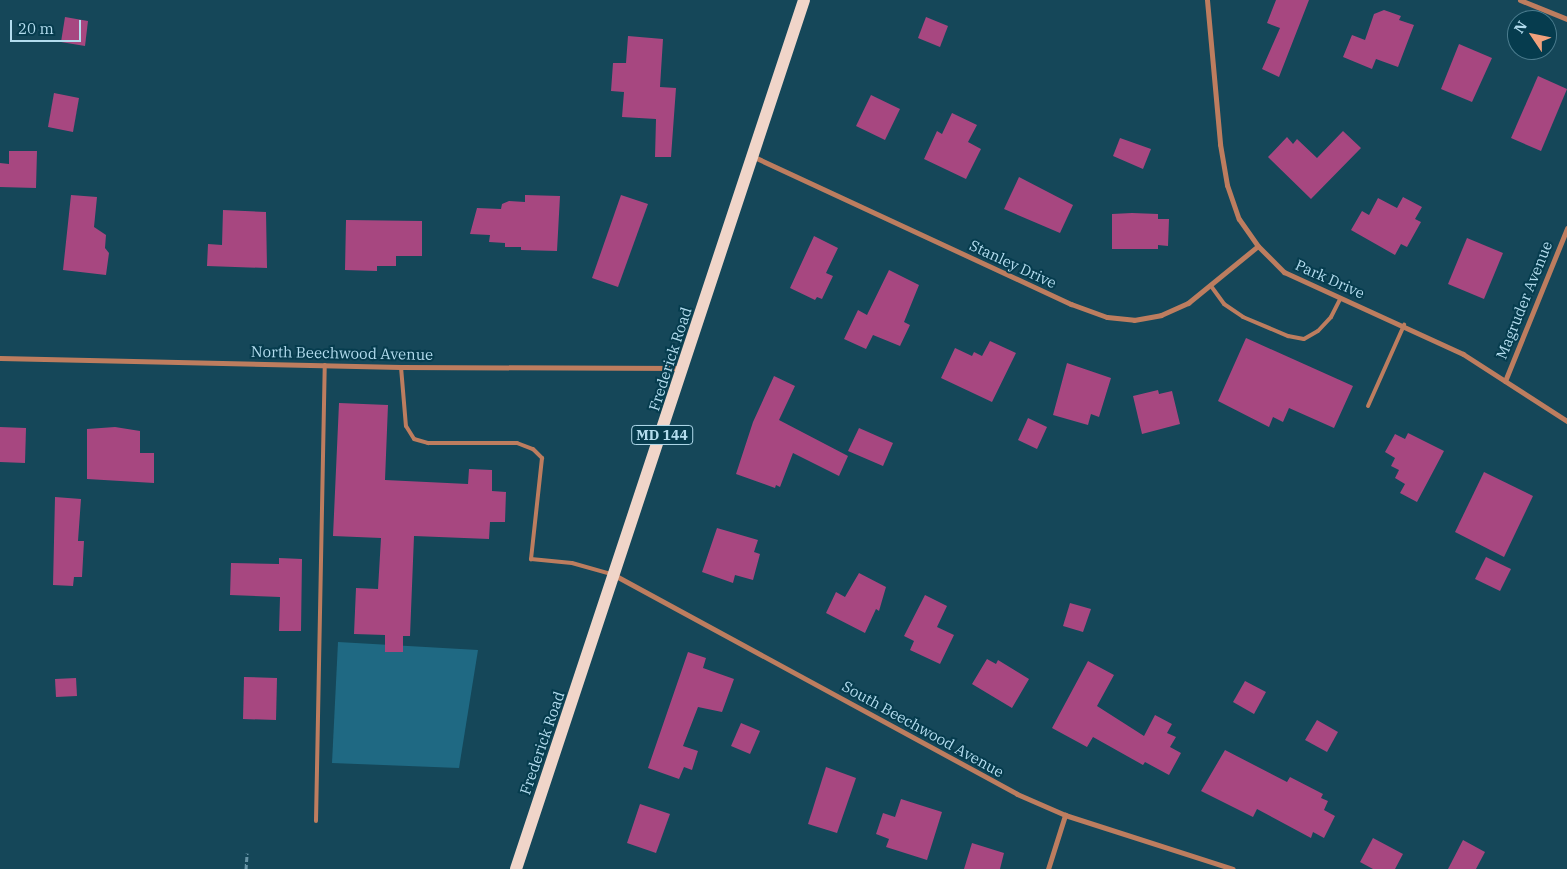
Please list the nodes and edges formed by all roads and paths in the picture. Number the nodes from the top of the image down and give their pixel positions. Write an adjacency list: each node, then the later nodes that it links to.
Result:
1 (804, 0): 5 (main road, Frederick Road / MD 144)
2 (1207, 0): 7 (street, Park Drive)
3 (1520, 0): 4 (street)
4 (1567, 19)
5 (752, 156): 8 (street, Stanley Drive); 14 (main road, Frederick Road / MD 144)
6 (1567, 228): 15 (street, Magruder Avenue)
7 (1258, 246): 8 (street, Stanley Drive); 9 (street, Park Drive)
8 (1211, 286): 9 (lane)
9 (1340, 298): 10 (street, Park Drive)
10 (1404, 325): 15 (street, Park Drive); 16 (lane)
11 (0, 358): 12 (street, North Beechwood Avenue)
12 (325, 365): 13 (street, North Beechwood Avenue); 20 (lane)
13 (401, 367): 14 (street, North Beechwood Avenue); 18 (lane)
14 (684, 368): 18 (main road, Frederick Road / MD 144)
15 (1505, 381): 17 (street, Park Drive)
16 (1368, 406)
17 (1567, 421)
18 (616, 576): 19 (street, South Beechwood Avenue); 23 (main road, Frederick Road / MD 144)
19 (1065, 815): 24 (street); 25 (street, South Beechwood Avenue)
20 (316, 821)
21 (247, 853): 22 (path)
22 (246, 869)
23 (516, 869)
24 (1048, 869)
25 (1234, 869)

